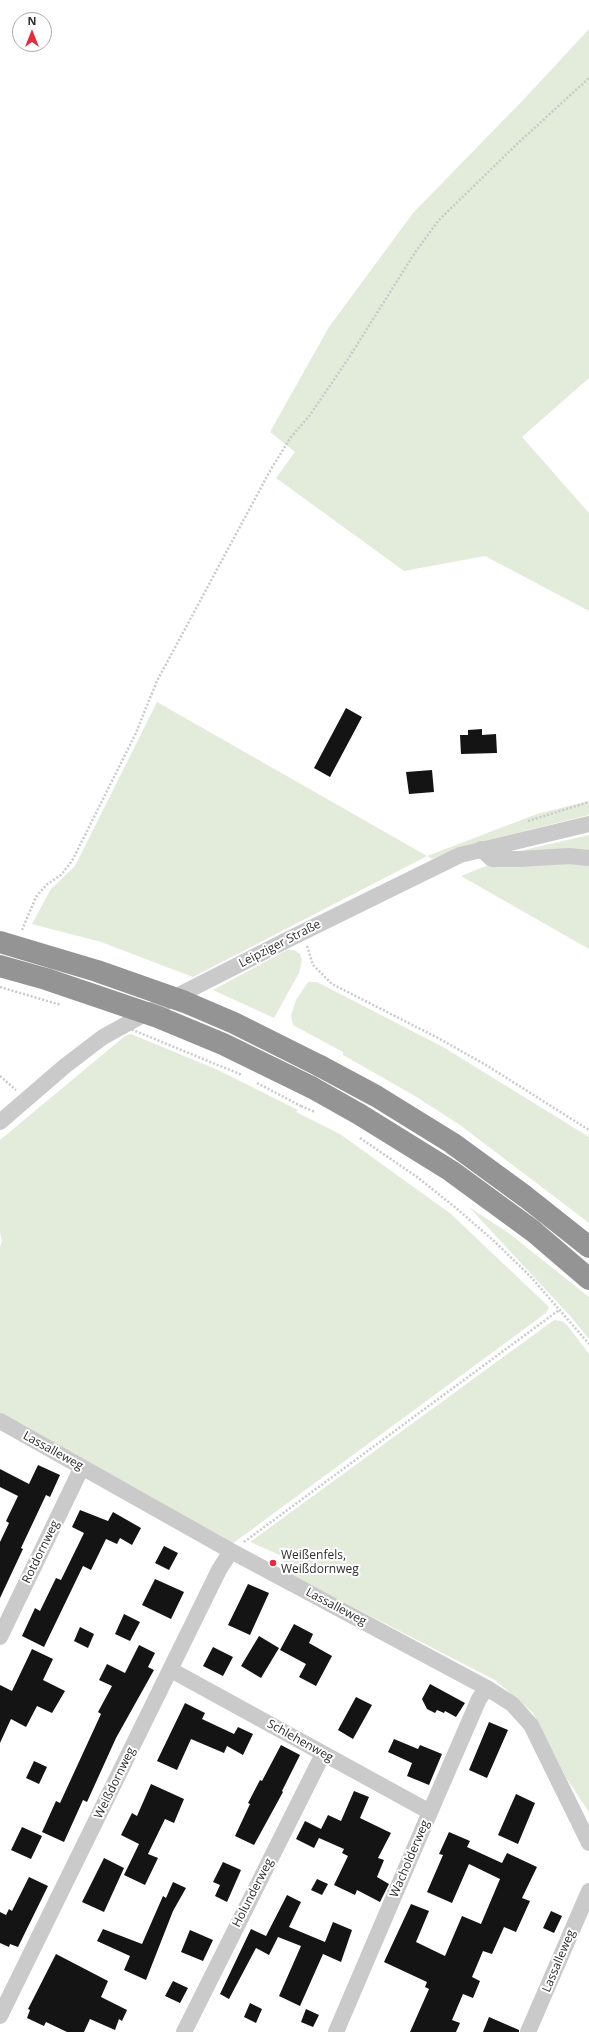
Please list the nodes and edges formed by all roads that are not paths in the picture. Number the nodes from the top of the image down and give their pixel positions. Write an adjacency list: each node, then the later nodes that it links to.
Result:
1 (589, 824): 2 (street, Leipziger Straße)
2 (481, 849): 3 (street); 6 (street, Leipziger Straße)
3 (589, 858)
4 (0, 942): 7 (highway, bridge)
5 (0, 966): 8 (highway, bridge)
6 (0, 1122)
7 (589, 1246)
8 (589, 1279)
9 (0, 1421): 10 (street, Lassalleweg)
10 (82, 1467): 11 (street, Lassalleweg); 12 (street, Rotdornweg)
11 (231, 1551): 13 (street, Weißdornweg); 14 (street, Lassalleweg)
12 (0, 1637)
13 (171, 1670): 15 (street, Schlehenweg); 19 (street, Weißdornweg)
14 (486, 1688): 16 (street, Wacholderweg); 17 (street, Lassalleweg)
15 (322, 1754): 16 (street, Schlehenweg); 20 (street, Holunderweg)
16 (430, 1812): 21 (street, Wacholderweg)
17 (589, 1843)
18 (589, 1891): 22 (street, Lassalleweg)
19 (0, 2016)
20 (184, 2032)
21 (336, 2032)
22 (528, 2032)

